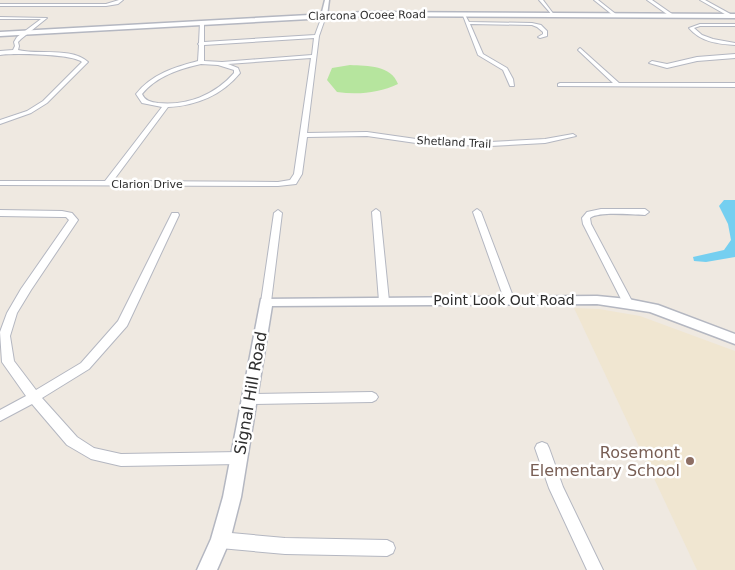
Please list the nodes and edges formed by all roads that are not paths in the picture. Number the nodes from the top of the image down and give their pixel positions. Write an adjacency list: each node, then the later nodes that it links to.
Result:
1 (121, 0): 7 (street)
2 (327, 0): 11 (street)
3 (541, 0): 9 (street)
4 (596, 0): 10 (street)
5 (649, 0): 12 (street)
6 (702, 0): 13 (street)
7 (0, 5)
8 (463, 14): 9 (main road, Clarcona Ocoee Road); 11 (main road, Clarcona Ocoee Road); 16 (street)
9 (554, 15): 10 (main road, Clarcona Ocoee Road)
10 (615, 15): 12 (main road, Clarcona Ocoee Road)
11 (324, 16): 15 (main road, Clarcona Ocoee Road); 20 (street)
12 (673, 16): 13 (main road, Clarcona Ocoee Road)
13 (734, 16)
14 (0, 18): 18 (street)
15 (202, 23): 18 (main road, Clarcona Ocoee Road); 22 (street)
16 (468, 24): 21 (street); 32 (street)
17 (735, 25): 23 (street)
18 (28, 33): 19 (main road, Clarcona Ocoee Road); 24 (street)
19 (0, 34)
20 (317, 36): 22 (street); 27 (street)
21 (540, 37)
22 (200, 44): 29 (street)
23 (735, 44)
24 (16, 49): 26 (street); 38 (street)
25 (580, 49): 34 (street)
26 (0, 53)
27 (315, 56): 30 (street); 40 (street)
28 (735, 56): 31 (street)
29 (201, 62): 30 (street); 36 (street)
30 (219, 63): 36 (street)
31 (652, 63)
32 (512, 85)
33 (560, 85): 34 (street)
34 (618, 85): 35 (street)
35 (735, 85)
36 (166, 106): 43 (street)
37 (0, 116): 38 (street)
38 (10, 119): 39 (street)
39 (0, 122)
40 (304, 135): 41 (street, Shetland Trail); 43 (street, Clarion Drive)
41 (573, 136)
42 (0, 183): 43 (street, Clarion Drive)
43 (108, 183)
44 (376, 212): 51 (street)
45 (477, 212): 50 (street)
46 (644, 212): 53 (street)
47 (0, 213): 55 (street)
48 (278, 213): 52 (street, Signal Hill Road)
49 (175, 215): 55 (street)
50 (509, 300): 51 (street, Point Look Out Road); 53 (street, Point Look Out Road)
51 (384, 301): 52 (street, Point Look Out Road)
52 (266, 302): 57 (street, Signal Hill Road)
53 (628, 303): 54 (street, Point Look Out Road)
54 (735, 339)
55 (34, 397): 58 (street); 60 (street)
56 (372, 397): 57 (street)
57 (249, 399): 60 (street, Signal Hill Road)
58 (0, 416)
59 (542, 448): 64 (street)
60 (239, 458): 61 (street, Signal Hill Road)
61 (220, 540): 62 (street); 63 (street, Signal Hill Road)
62 (387, 548)
63 (207, 570)
64 (595, 570)

